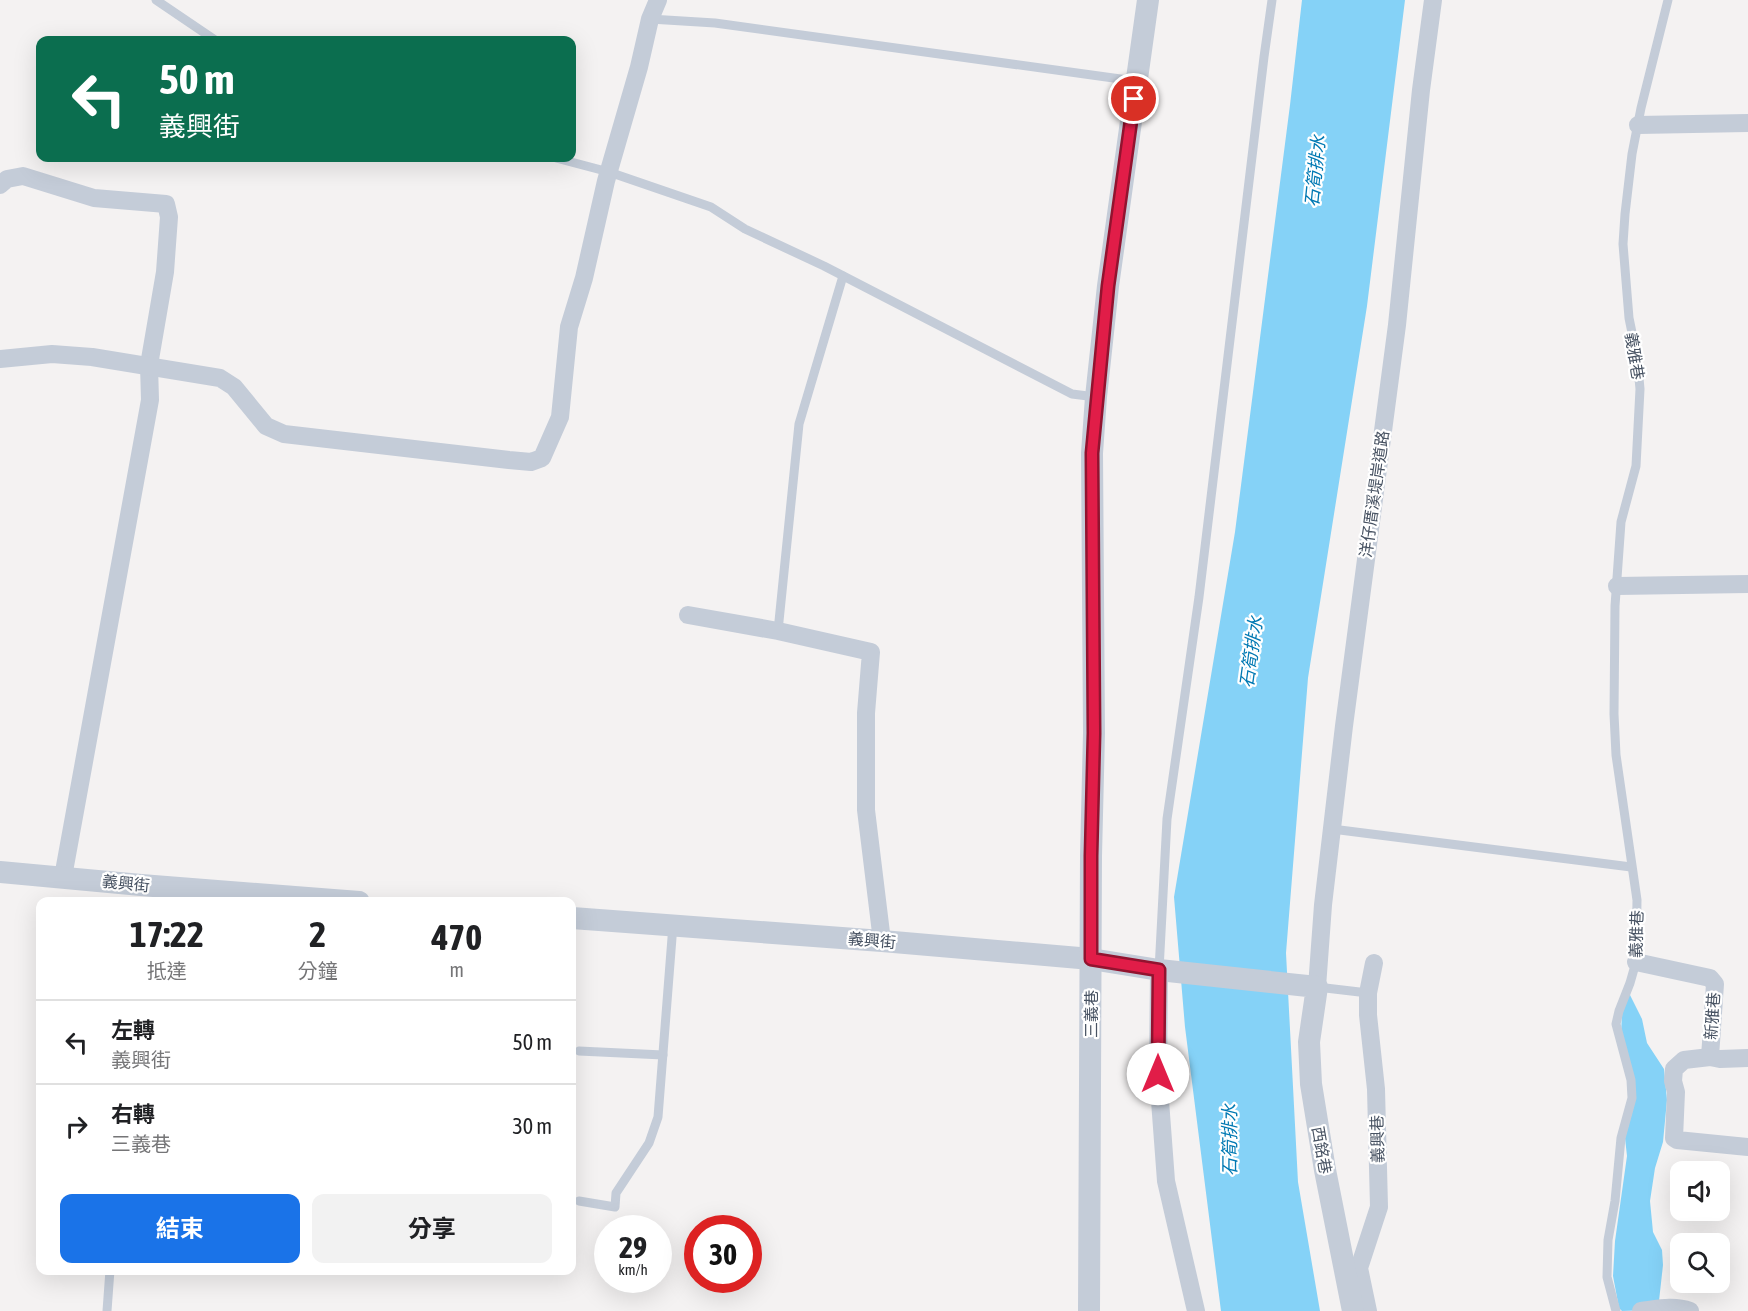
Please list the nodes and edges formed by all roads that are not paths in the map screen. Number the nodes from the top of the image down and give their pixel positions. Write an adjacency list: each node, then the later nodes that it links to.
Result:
1 (156, 0): 8 (lane)
2 (658, 0): 7 (street)
3 (1148, 0): 9 (street, 三義巷)
4 (1272, 0): 34 (lane)
5 (1433, 0): 23 (street, 洋仔厝溪堤岸道路)
6 (1668, 0): 11 (lane, 義雅巷)
7 (650, 19): 9 (lane); 13 (street)
8 (209, 36)
9 (1137, 81): 18 (street, 三義巷)
10 (1748, 123): 11 (street)
11 (1638, 125): 20 (lane, 義雅巷)
12 (571, 162): 13 (lane)
13 (609, 172): 15 (lane); 17 (street)
14 (0, 185): 17 (street)
15 (843, 276): 18 (lane); 22 (lane)
16 (0, 359): 17 (street)
17 (150, 365): 26 (street)
18 (1096, 397): 31 (street, 三義巷)
19 (1748, 584): 20 (street)
20 (1617, 586): 24 (lane, 義雅巷)
21 (688, 615): 22 (street)
22 (778, 632): 30 (street)
23 (1332, 829): 24 (lane); 35 (street, 洋仔厝溪堤岸道路)
24 (1631, 867): 32 (lane, 義雅巷)
25 (0, 872): 26 (street, 義興街)
26 (63, 877): 27 (street, 義興街)
27 (257, 897)
28 (576, 918): 29 (street, 義興街)
29 (673, 925): 30 (street, 義興街); 38 (lane)
30 (882, 941): 31 (street, 義興街)
31 (1091, 959): 34 (street, 義興街); 45 (street, 三義巷)
32 (1636, 962): 39 (street, 新雅巷); 49 (lane, 義雅巷)
33 (1374, 963): 36 (street, 義興巷)
34 (1166, 970): 35 (street, 義興街); 46 (street)
35 (1317, 987): 36 (lane); 47 (street, 西銘巷)
36 (1368, 993): 48 (street, 義興巷)
37 (579, 1051): 38 (lane)
38 (663, 1055): 42 (lane)
39 (1710, 1057): 40 (street, 新雅巷); 41 (street)
40 (1748, 1058)
41 (1748, 1147)
42 (579, 1201)
43 (110, 1275): 44 (lane)
44 (106, 1311)
45 (1089, 1311)
46 (1196, 1311)
47 (1353, 1311)
48 (1368, 1311)
49 (1616, 1311)
50 (1641, 1311): 51 (street)
51 (1690, 1311)

